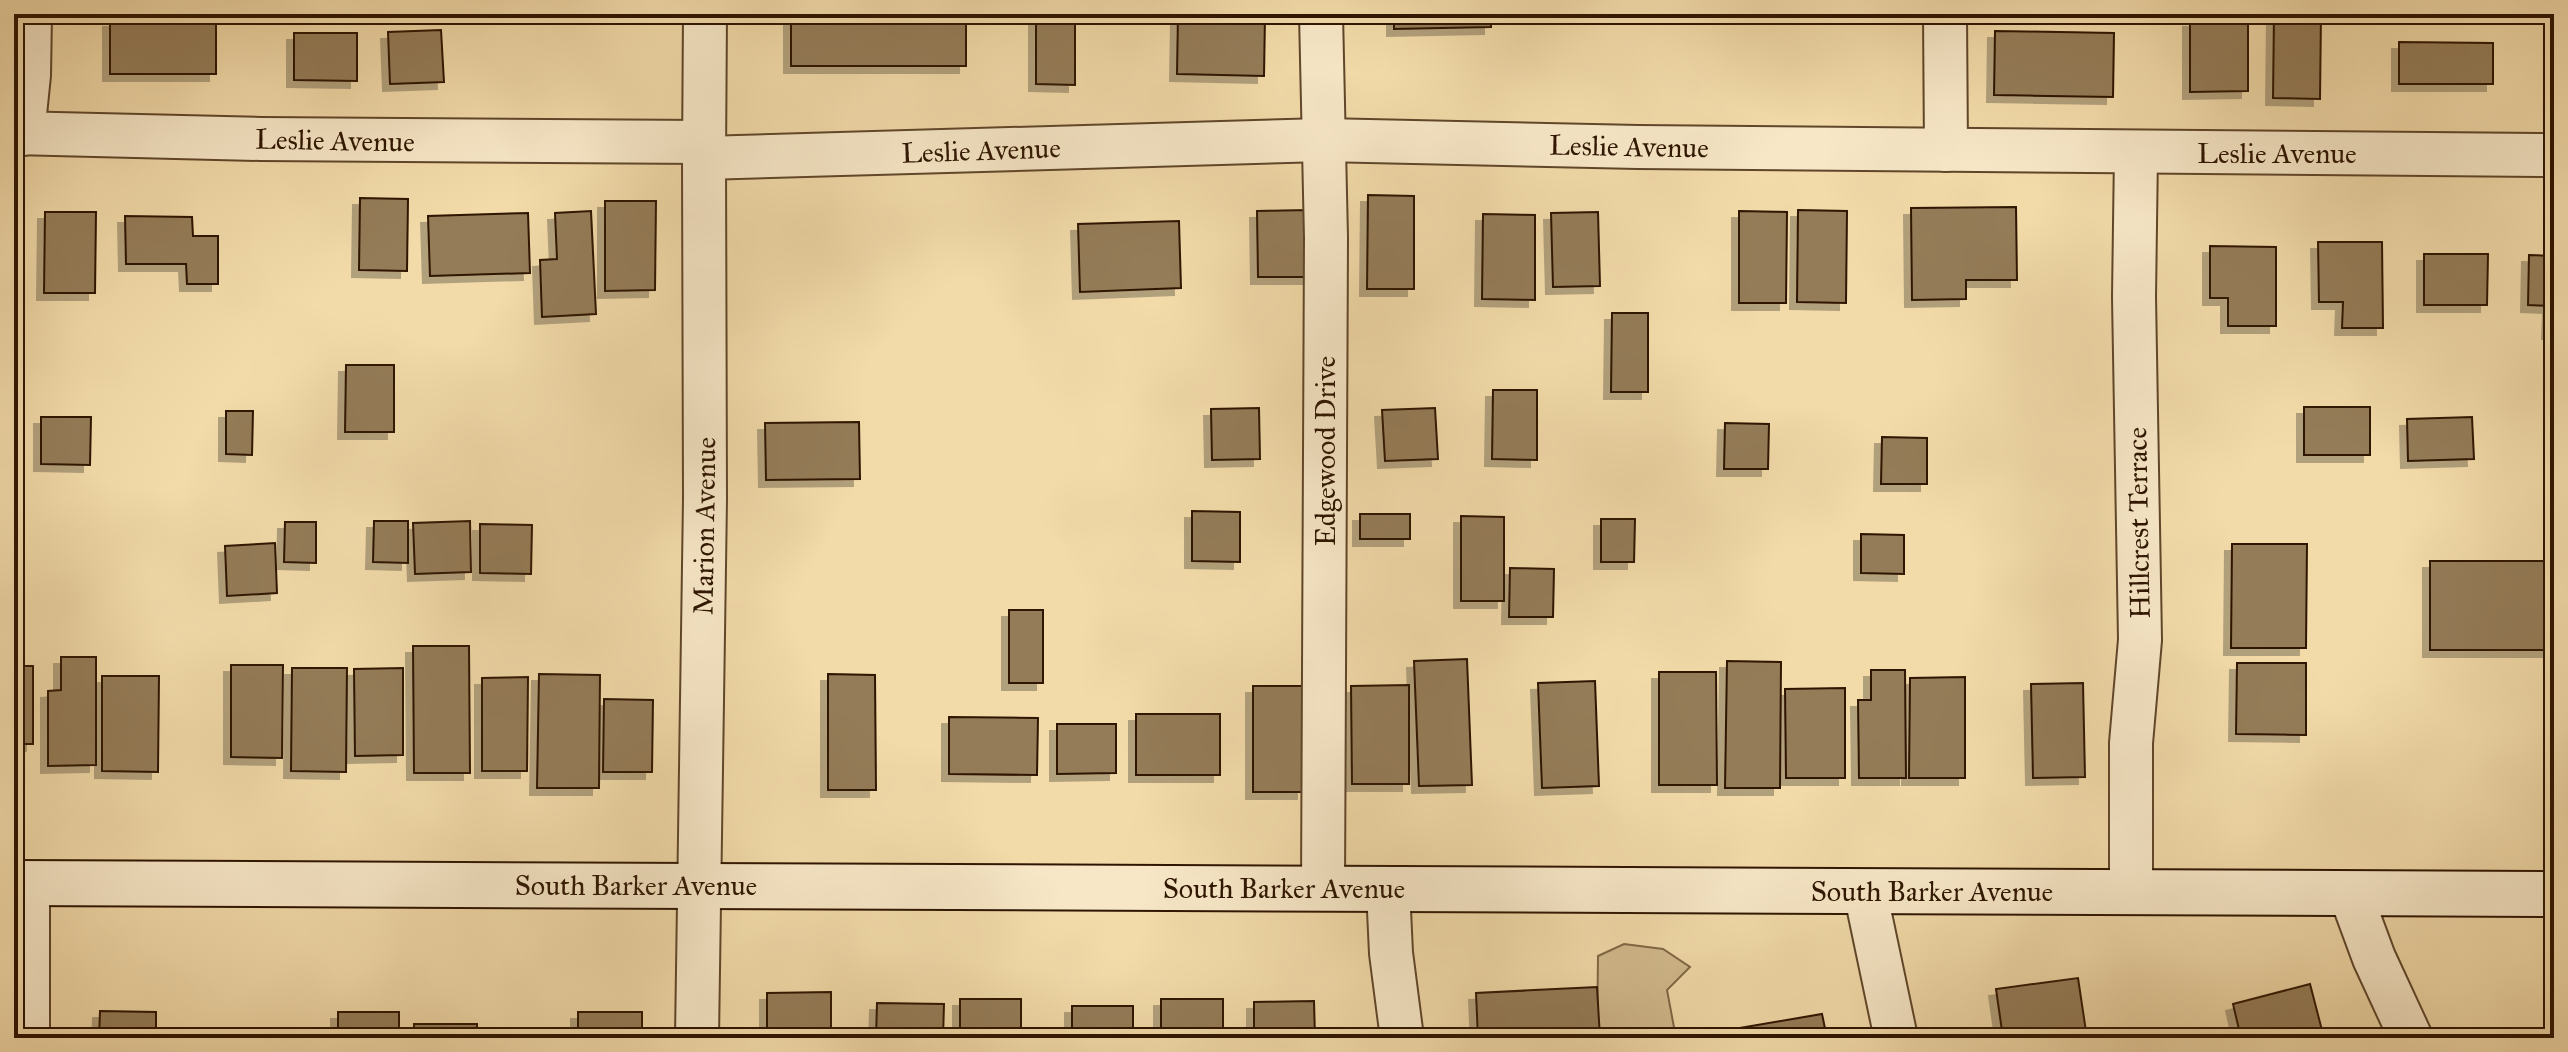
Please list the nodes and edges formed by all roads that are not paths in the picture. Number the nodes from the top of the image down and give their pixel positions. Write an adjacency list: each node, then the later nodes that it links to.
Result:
1 (30, 14): 5 (street)
2 (705, 14): 7 (street, Marion Avenue)
3 (1321, 14): 6 (street, Edgewood Drive)
4 (1945, 14): 8 (street)
5 (18, 134): 7 (street, Leslie Avenue)
6 (1323, 140): 7 (street, Leslie Avenue); 8 (street, Leslie Avenue); 13 (street, Edgewood Drive)
7 (704, 150): 12 (street, Marion Avenue)
8 (1946, 150): 9 (street, Leslie Avenue)
9 (2136, 153): 10 (street, Leslie Avenue); 16 (street, Hillcrest Terrace)
10 (2554, 155)
11 (21, 883): 12 (main road, South Barker Avenue); 19 (street)
12 (699, 886): 13 (main road, South Barker Avenue); 20 (street, Marion Avenue)
13 (1323, 889): 14 (main road, South Barker Avenue)
14 (1388, 889): 15 (main road, South Barker Avenue); 21 (street)
15 (1865, 891): 16 (main road, South Barker Avenue); 22 (street)
16 (2131, 892): 17 (main road, South Barker Avenue)
17 (2350, 893): 18 (main road, South Barker Avenue); 23 (street)
18 (2554, 894)
19 (28, 1038)
20 (697, 1038)
21 (1402, 1038)
22 (1896, 1038)
23 (2411, 1038)

